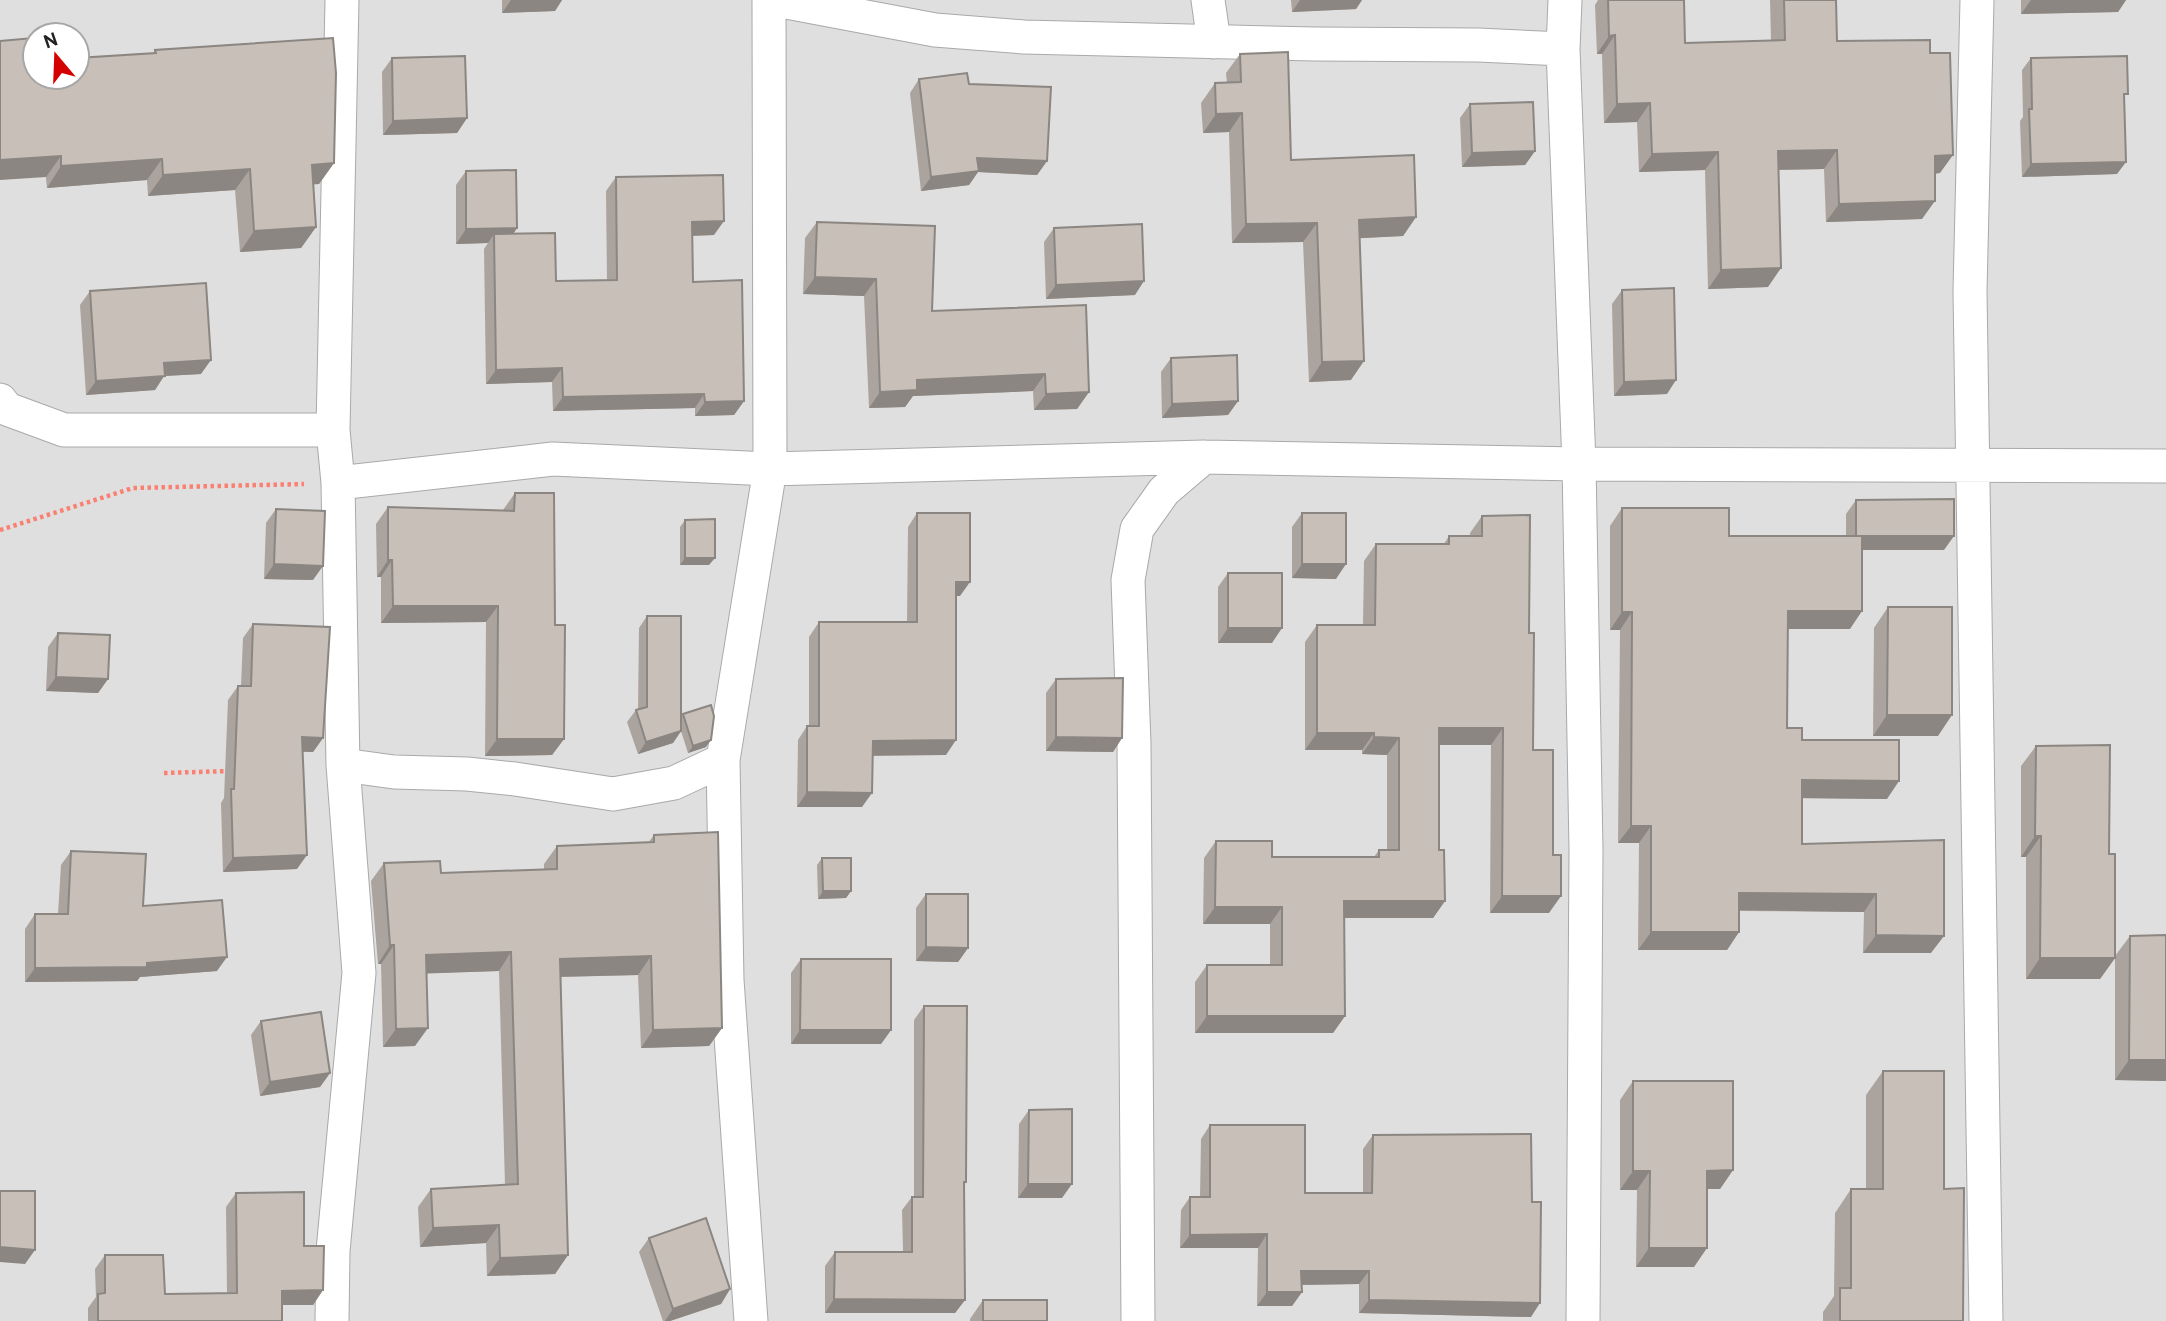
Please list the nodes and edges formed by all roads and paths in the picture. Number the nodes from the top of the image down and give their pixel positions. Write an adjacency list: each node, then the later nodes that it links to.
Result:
1 (342, 0): 10 (street)
2 (769, 0): 15 (street)
3 (776, 0): 7 (street)
4 (1208, 0): 7 (street)
5 (1565, 0): 8 (street)
6 (1977, 0): 13 (street)
7 (1214, 42): 8 (street)
8 (1563, 49): 12 (street)
9 (0, 400): 10 (street)
10 (333, 430): 16 (street)
11 (1205, 457): 12 (street); 15 (street); 24 (street)
12 (1579, 464): 13 (street); 25 (street)
13 (1972, 465): 14 (street); 26 (street)
14 (2166, 466)
15 (770, 469): 16 (street); 18 (street)
16 (338, 483): 17 (path); 19 (street)
17 (0, 530)
18 (723, 760): 19 (street); 23 (street)
19 (343, 765): 22 (street)
20 (239, 771): 21 (path)
21 (164, 772)
22 (332, 1321)
23 (751, 1321)
24 (1138, 1321)
25 (1583, 1321)
26 (1986, 1321)

